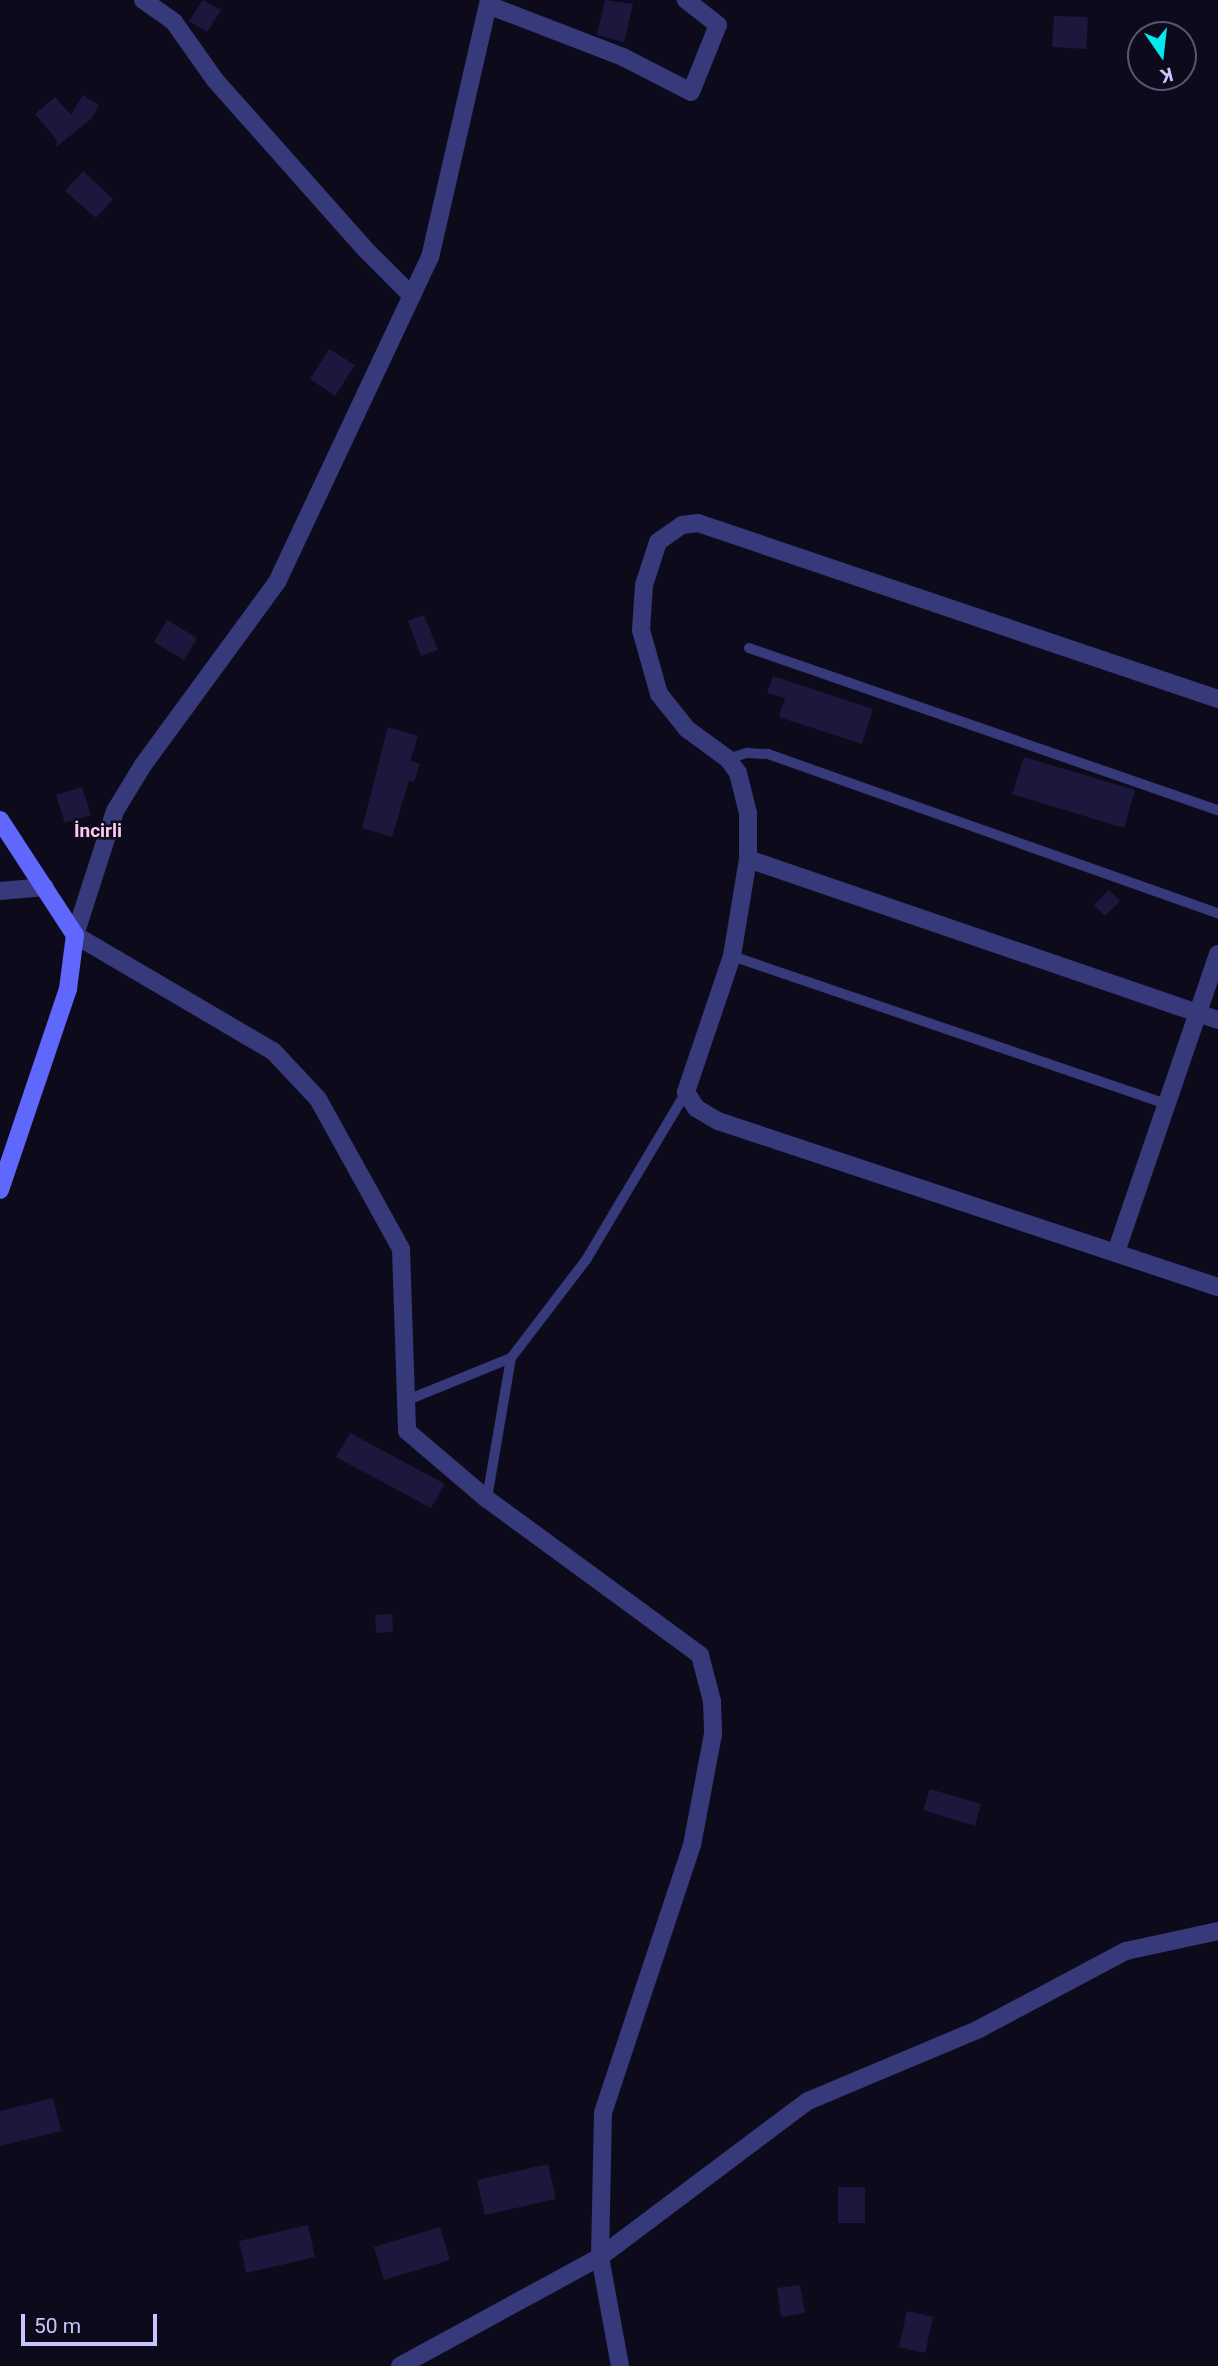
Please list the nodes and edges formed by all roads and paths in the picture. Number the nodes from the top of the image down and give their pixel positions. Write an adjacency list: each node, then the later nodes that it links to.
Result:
1 (143, 0): 4 (street)
2 (686, 0): 3 (street)
3 (489, 2): 4 (street)
4 (412, 296): 14 (street)
5 (750, 649): 8 (lane)
6 (1218, 699): 7 (street)
7 (728, 759): 10 (street); 13 (lane)
8 (1218, 810)
9 (0, 820): 11 (street)
10 (748, 859): 16 (street); 17 (street)
11 (45, 887): 12 (street); 14 (street)
12 (0, 891)
13 (1218, 913)
14 (75, 935): 21 (street); 25 (street)
15 (1218, 954): 17 (street)
16 (732, 956): 19 (street); 20 (lane)
17 (1198, 1013): 18 (street); 20 (street)
18 (1218, 1020)
19 (686, 1092): 22 (street); 24 (lane)
20 (1167, 1104): 22 (street)
21 (0, 1190)
22 (1116, 1252): 23 (street)
23 (1218, 1287)
24 (511, 1358): 25 (lane); 26 (lane)
25 (405, 1401): 26 (street)
26 (487, 1499): 28 (street)
27 (1218, 1931): 28 (street)
28 (600, 2257): 29 (street); 30 (street)
29 (400, 2366)
30 (620, 2366)

